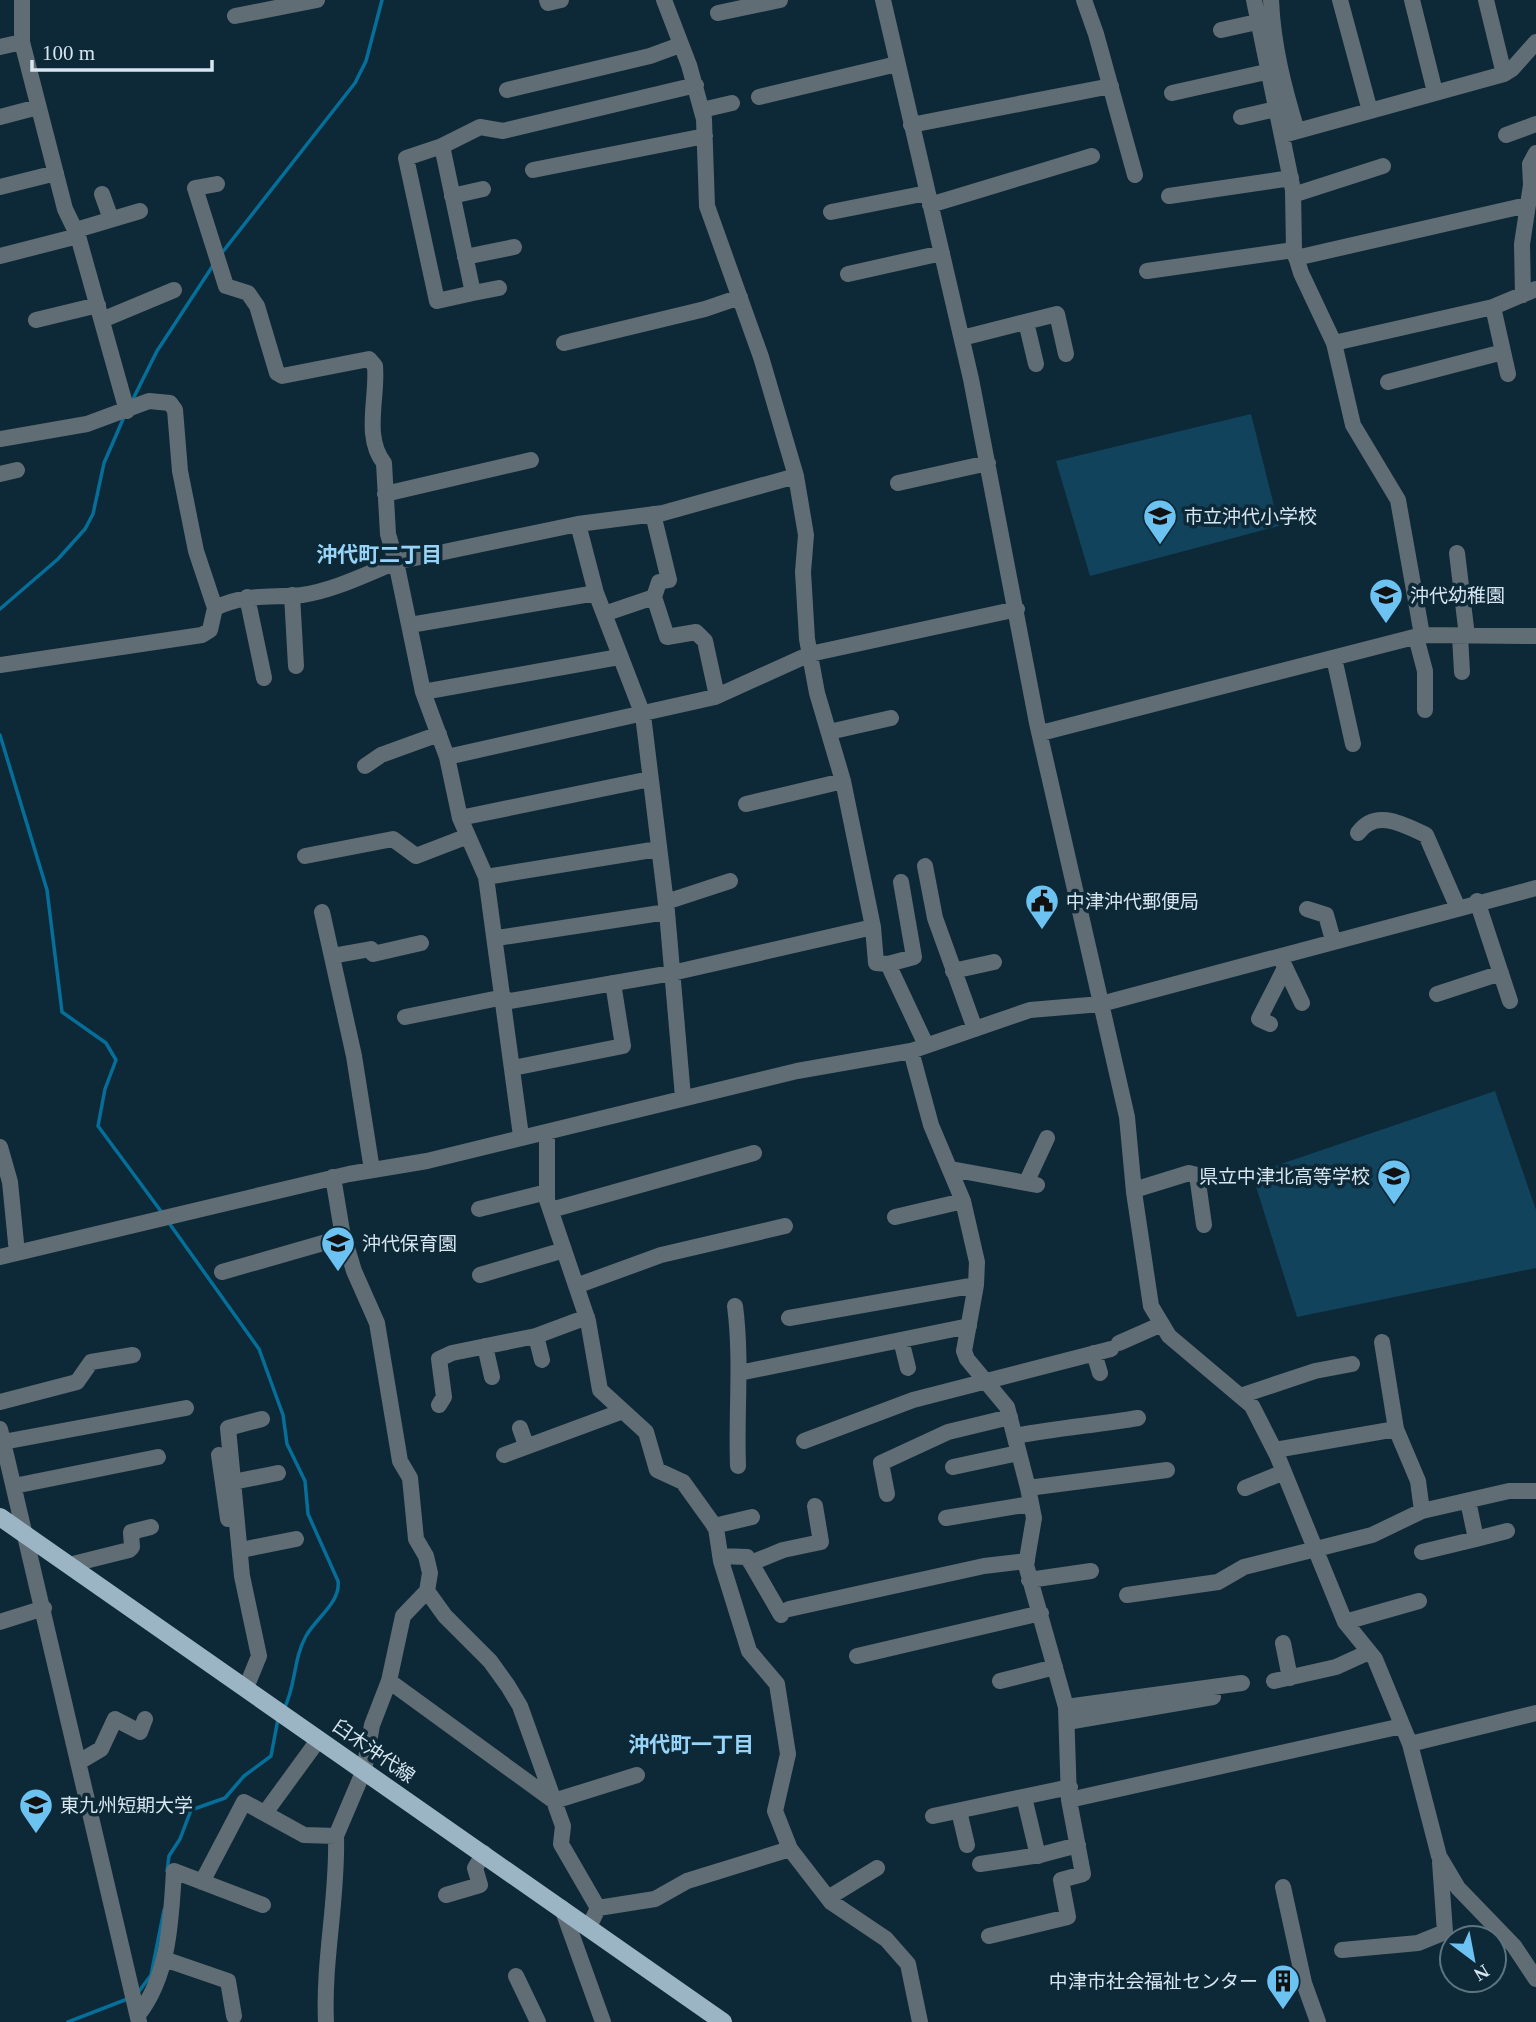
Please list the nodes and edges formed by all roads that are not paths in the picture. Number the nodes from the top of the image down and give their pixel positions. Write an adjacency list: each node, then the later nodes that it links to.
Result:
1 (22, 0): 18 (street)
2 (317, 0): 15 (street)
3 (547, 0): 4 (street)
4 (561, 0)
5 (664, 0): 20 (street)
6 (780, 0): 14 (street)
7 (883, 0): 22 (street)
8 (1084, 0): 26 (street)
9 (1254, 0): 16 (street)
10 (1271, 0): 40 (street)
11 (1340, 0): 35 (street)
12 (1412, 0): 28 (street)
13 (1486, 0): 24 (street)
14 (718, 13)
15 (235, 16)
16 (1257, 22): 17 (street); 23 (street)
17 (1221, 30)
18 (22, 42): 21 (street); 32 (street)
19 (1536, 42): 24 (street)
20 (680, 46): 25 (street); 27 (street)
21 (0, 47)
22 (897, 64): 30 (street); 39 (street)
23 (1266, 72): 29 (street); 33 (street)
24 (1504, 74): 28 (street)
25 (696, 85): 34 (street); 43 (street)
26 (1111, 86): 39 (street); 49 (street)
27 (507, 90)
28 (1435, 92): 35 (street)
29 (1172, 93)
30 (759, 97)
31 (732, 103): 34 (street)
32 (38, 107): 36 (street); 48 (street)
33 (1276, 109): 37 (street); 40 (street)
34 (702, 110): 42 (street)
35 (1370, 111): 40 (street)
36 (0, 117)
37 (1241, 117)
38 (1536, 124): 41 (street)
39 (911, 125): 58 (street)
40 (1290, 133): 50 (street)
41 (1506, 135)
42 (705, 136): 47 (street); 75 (street)
43 (442, 146): 56 (street); 74 (street)
44 (1536, 153): 59 (street)
45 (1092, 156): 58 (street)
46 (1383, 166): 55 (street)
47 (533, 170)
48 (56, 173): 52 (street); 63 (street)
49 (1135, 175)
50 (1290, 178): 55 (street); 57 (street)
51 (217, 184): 96 (street)
52 (0, 187)
53 (483, 189): 56 (street)
54 (103, 194): 62 (street)
55 (1293, 195): 66 (street)
56 (452, 196): 68 (street)
57 (1169, 196)
58 (929, 199): 61 (street); 65 (street)
59 (1527, 205): 66 (street); 73 (street)
60 (140, 211): 62 (street)
61 (831, 212)
62 (111, 219): 63 (street)
63 (77, 233): 67 (street); 77 (street)
64 (514, 247): 68 (street)
65 (942, 253): 70 (street); 80 (street)
66 (1295, 254): 69 (street); 81 (street)
67 (0, 256)
68 (465, 257): 74 (street)
69 (1147, 271)
70 (848, 274)
71 (499, 288): 74 (street)
72 (174, 290): 77 (street)
73 (1529, 292): 76 (street)
74 (473, 293)
75 (740, 297): 82 (street); 94 (street)
76 (1493, 307): 81 (street); 83 (street)
77 (100, 312): 78 (street); 88 (street)
78 (36, 320)
79 (1026, 322): 80 (street); 84 (street); 85 (street)
80 (962, 338): 91 (street)
81 (1334, 342): 109 (street)
82 (564, 343)
83 (1503, 352): 86 (street); 87 (street)
84 (1066, 354)
85 (1036, 363)
86 (1508, 374)
87 (1388, 382)
88 (127, 411): 89 (street); 105 (street)
89 (0, 439)
90 (531, 460): 96 (street)
91 (988, 463): 95 (street); 106 (street)
92 (17, 470): 93 (street)
93 (0, 474)
94 (796, 476): 97 (street); 112 (street)
95 (898, 483)
96 (385, 494): 100 (street)
97 (653, 514): 98 (street); 104 (street)
98 (578, 524): 100 (street); 101 (street)
99 (1457, 553): 110 (street)
100 (396, 562): 102 (street); 108 (street)
101 (596, 593): 107 (street); 108 (street)
102 (292, 595): 103 (street); 116 (street)
103 (247, 597): 105 (street); 118 (street)
104 (654, 597): 107 (street); 120 (street)
105 (215, 608): 115 (street)
106 (1017, 609): 112 (street); 124 (street)
107 (604, 614): 113 (street)
108 (410, 625): 119 (street)
109 (1419, 636): 110 (street); 114 (street); 121 (street)
110 (1463, 636): 111 (street); 117 (street)
111 (1536, 636)
112 (810, 654): 120 (street); 125 (street)
113 (620, 657): 119 (street); 122 (street)
114 (1334, 658): 124 (street); 127 (street)
115 (0, 665)
116 (296, 666)
117 (1462, 672)
118 (264, 678)
119 (423, 692): 126 (street)
120 (717, 696): 122 (street)
121 (1425, 710)
122 (643, 715): 128 (street); 130 (street)
123 (891, 718): 125 (street)
124 (1039, 728): 164 (street)
125 (829, 732): 131 (street)
126 (439, 734): 128 (street); 129 (street)
127 (1353, 744)
128 (447, 757): 133 (street)
129 (365, 766)
130 (650, 779): 133 (street); 136 (street)
131 (844, 780): 132 (street); 148 (street)
132 (746, 804)
133 (460, 818): 135 (street)
134 (1358, 833): 144 (street)
135 (468, 836): 137 (street); 139 (street)
136 (658, 849): 139 (street); 145 (street)
137 (305, 856)
138 (925, 866): 156 (street)
139 (486, 877): 149 (street)
140 (730, 881): 145 (street)
141 (901, 882): 155 (street)
142 (1536, 888): 143 (street)
143 (1477, 901): 144 (street); 158 (street)
144 (1457, 906): 150 (street)
145 (666, 907): 149 (street); 157 (street)
146 (1307, 909): 150 (street)
147 (322, 912): 152 (street)
148 (873, 927): 155 (street); 157 (street)
149 (497, 938): 161 (street)
150 (1333, 940): 153 (street)
151 (421, 943): 152 (street)
152 (332, 956): 177 (street)
153 (1282, 961): 163 (street); 164 (street); 166 (street)
154 (994, 962): 156 (street)
155 (888, 964): 168 (street)
156 (953, 971): 167 (street)
157 (672, 973): 159 (street); 170 (street)
158 (1501, 973): 160 (street); 162 (street)
159 (613, 983): 161 (street); 169 (street)
160 (1437, 994)
161 (504, 1000): 165 (street); 169 (street)
162 (1510, 1001)
163 (1302, 1003)
164 (1101, 1004): 167 (street); 179 (street)
165 (405, 1017)
166 (1270, 1024)
167 (975, 1029): 168 (street)
168 (919, 1048): 170 (street); 176 (street)
169 (513, 1068): 172 (street)
170 (683, 1097): 171 (street)
171 (547, 1132): 172 (street); 180 (street)
172 (522, 1136): 177 (street)
173 (1047, 1138): 176 (street)
174 (0, 1147): 189 (street)
175 (754, 1153): 183 (street)
176 (951, 1169): 181 (street)
177 (372, 1170): 178 (street)
178 (333, 1177): 187 (street); 189 (street)
179 (1134, 1190): 185 (street); 198 (street)
180 (547, 1192): 182 (street); 183 (street)
181 (963, 1201): 184 (street); 193 (street)
182 (479, 1209)
183 (551, 1210): 188 (street)
184 (895, 1217)
185 (1204, 1225)
186 (785, 1226): 194 (street)
187 (344, 1237): 191 (street); 265 (street)
188 (564, 1250): 192 (street); 194 (street)
189 (17, 1253): 190 (street)
190 (0, 1258)
191 (222, 1272)
192 (480, 1275)
193 (976, 1285): 197 (street); 199 (street)
194 (576, 1286): 196 (street)
195 (739, 1313): 209 (street)
196 (587, 1317): 200 (street); 217 (street)
197 (789, 1318)
198 (1162, 1324): 204 (street); 213 (street)
199 (969, 1326): 201 (street); 212 (street)
200 (536, 1336): 203 (street); 206 (street)
201 (901, 1340): 208 (street); 209 (street)
202 (1382, 1342): 222 (street)
203 (485, 1346): 211 (street); 215 (street)
204 (1108, 1349): 210 (street); 212 (street)
205 (133, 1354): 214 (street)
206 (542, 1360)
207 (1352, 1364): 213 (street)
208 (908, 1367)
209 (739, 1373): 232 (street)
210 (1100, 1373)
211 (492, 1377)
212 (984, 1380): 218 (street); 225 (street)
213 (1240, 1396): 227 (street)
214 (0, 1402)
215 (439, 1405)
216 (187, 1408): 223 (street)
217 (623, 1411): 226 (street); 250 (street)
218 (1010, 1417): 224 (street); 241 (street)
219 (1138, 1418): 224 (street)
220 (262, 1419): 237 (street)
221 (520, 1428): 226 (street)
222 (1396, 1429): 227 (street); 245 (street)
223 (2, 1435): 238 (street)
224 (1015, 1436): 228 (street)
225 (804, 1441)
226 (526, 1446): 230 (street)
227 (1275, 1450): 235 (street)
228 (1018, 1453): 233 (street); 242 (street)
229 (219, 1455): 248 (street)
230 (503, 1455)
231 (158, 1457): 238 (street)
232 (738, 1466)
233 (953, 1467)
234 (1167, 1470): 242 (street)
235 (1284, 1472): 239 (street); 256 (street)
236 (278, 1473): 237 (street)
237 (233, 1482): 248 (street)
238 (14, 1486): 253 (street)
239 (1245, 1488)
240 (1536, 1491): 243 (street)
241 (887, 1494)
242 (1029, 1496): 249 (street); 260 (street)
243 (1468, 1501): 245 (street); 255 (street)
244 (816, 1506): 261 (street)
245 (1422, 1511): 256 (street)
246 (0, 1517): 253 (main road, 臼木沖代線)
247 (752, 1517): 250 (street)
248 (237, 1518): 257 (street)
249 (946, 1518)
250 (714, 1526): 259 (street)
251 (151, 1527): 262 (street)
252 (1507, 1531): 255 (street)
253 (26, 1535): 262 (main road, 臼木沖代線); 268 (street)
254 (296, 1539): 257 (street)
255 (1476, 1539): 258 (street)
256 (1314, 1549): 266 (street); 271 (street)
257 (241, 1550): 281 (street)
258 (1422, 1552)
259 (720, 1556): 261 (street); 301 (street)
260 (1027, 1561): 261 (street); 264 (street)
261 (751, 1563)
262 (69, 1565): 281 (main road, 臼木沖代線)
263 (1091, 1572): 264 (street)
264 (1030, 1580): 269 (street)
265 (427, 1591): 277 (street); 294 (street)
266 (1127, 1595)
267 (1419, 1601): 271 (street)
268 (44, 1608): 270 (street); 289 (street)
269 (1041, 1613): 274 (street); 275 (street)
270 (0, 1622)
271 (1345, 1622): 273 (street)
272 (1283, 1643): 276 (street)
273 (1369, 1652): 276 (street); 286 (street)
274 (856, 1656)
275 (1055, 1667): 278 (street); 284 (street)
276 (1290, 1678): 279 (street)
277 (389, 1681): 290 (street); 294 (street)
278 (1000, 1681)
279 (1274, 1681)
280 (1242, 1682): 284 (street)
281 (246, 1688): 287 (main road, 臼木沖代線)
282 (1225, 1695): 284 (street)
283 (1536, 1713): 288 (street)
284 (1067, 1714): 292 (street)
285 (145, 1718): 289 (street)
286 (1402, 1726): 288 (street); 292 (street)
287 (320, 1739): 290 (main road, 臼木沖代線); 296 (street)
288 (1410, 1744): 304 (street)
289 (79, 1762): 321 (street)
290 (364, 1770): 298 (street); 302 (main road, 臼木沖代線)
291 (637, 1775): 294 (street)
292 (1070, 1793): 293 (street); 300 (street)
293 (1024, 1797): 295 (street); 303 (street)
294 (554, 1801): 313 (street)
295 (959, 1811): 297 (street); 299 (street)
296 (265, 1813): 298 (street); 307 (street)
297 (933, 1816)
298 (336, 1836): 322 (street)
299 (967, 1845)
300 (1077, 1845): 303 (street); 315 (street)
301 (790, 1849): 310 (street); 313 (street)
302 (484, 1853): 309 (street); 312 (main road, 臼木沖代線)
303 (1038, 1856): 305 (street)
304 (1439, 1856): 316 (street); 318 (street)
305 (980, 1864)
306 (877, 1868): 310 (street)
307 (202, 1882): 311 (street); 317 (street)
308 (1283, 1887): 327 (street)
309 (446, 1895)
310 (828, 1898): 326 (street)
311 (263, 1905)
312 (562, 1908): 314 (main road, 臼木沖代線); 324 (street)
313 (598, 1908): 314 (street)
314 (589, 1927): 325 (main road, 臼木沖代線)
315 (989, 1936)
316 (1342, 1950)
317 (164, 1959): 320 (street); 321 (street)
318 (1535, 1974)
319 (516, 1976): 323 (street)
320 (234, 2016)
321 (139, 2018)
322 (326, 2022)
323 (538, 2022)
324 (603, 2022)
325 (723, 2022)
326 (920, 2022)
327 (1318, 2022)

